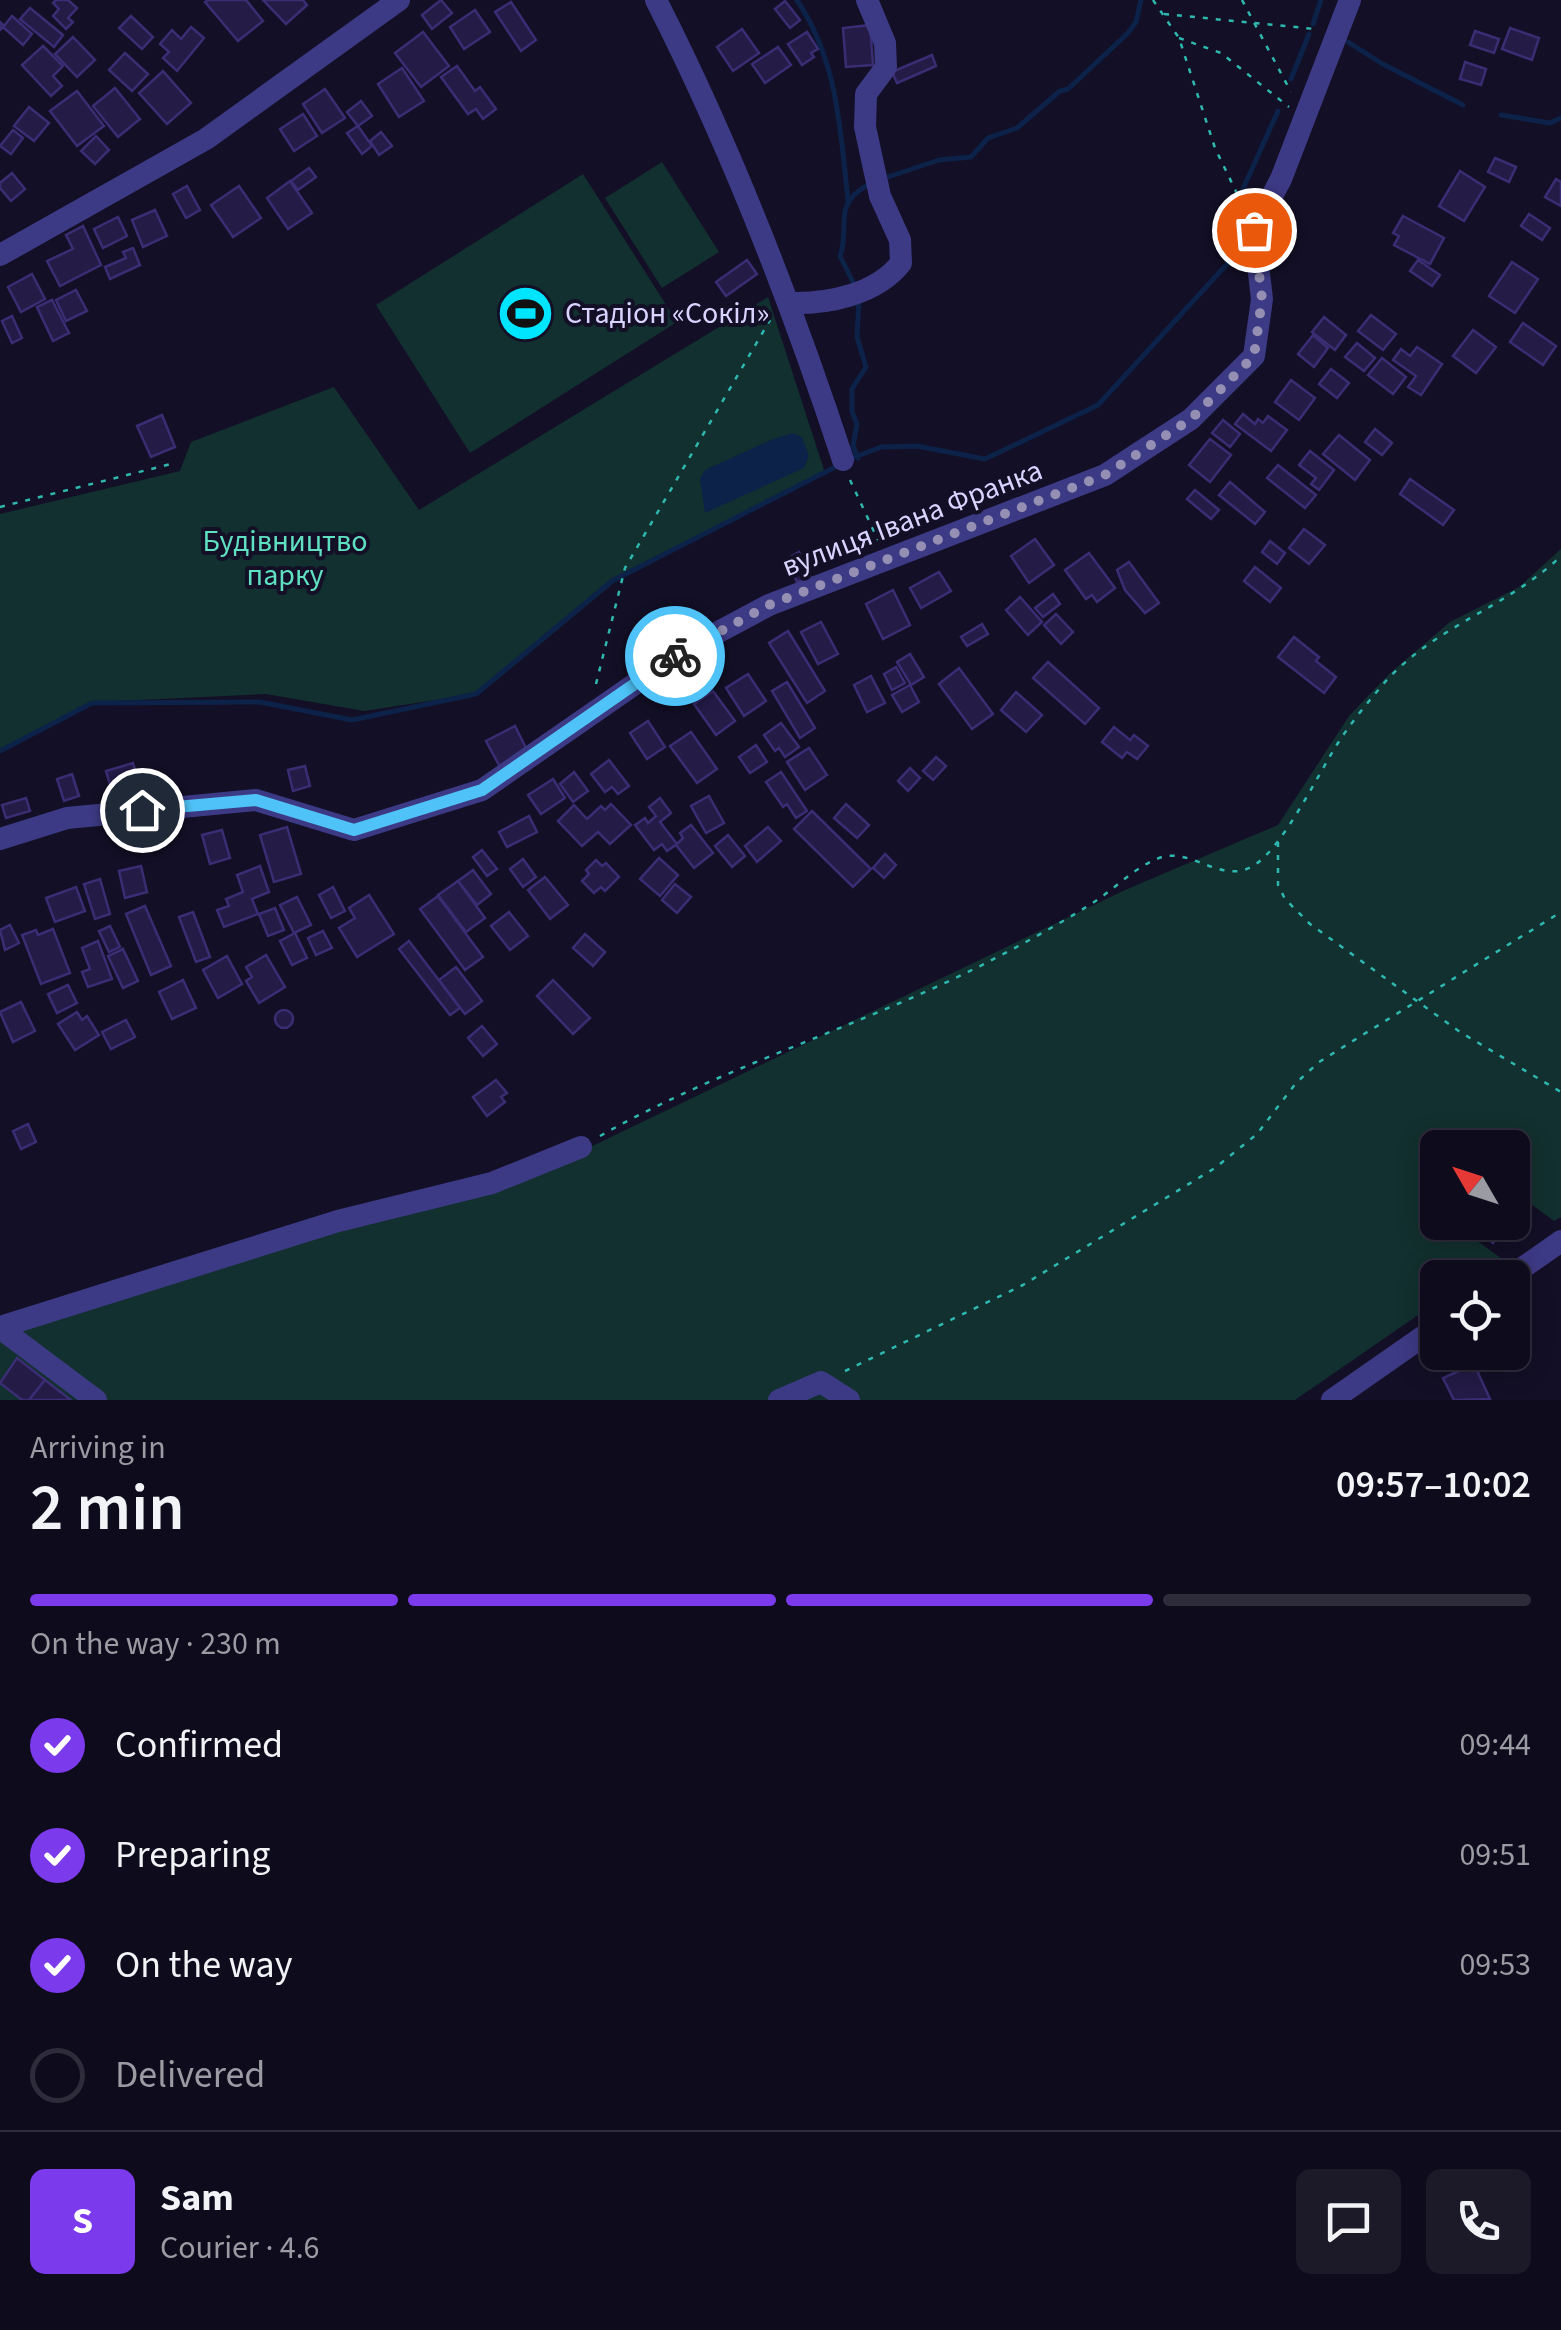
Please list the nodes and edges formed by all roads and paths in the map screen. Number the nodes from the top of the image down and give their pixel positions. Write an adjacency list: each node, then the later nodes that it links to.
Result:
1 (399, 0): 13 (street)
2 (656, 0): 14 (street)
3 (866, 0): 14 (street)
4 (1153, 0): 7 (path)
5 (1242, 0): 8 (path)
6 (1350, 0): 9 (street)
7 (1162, 14): 8 (path); 10 (path)
8 (1254, 23): 9 (path); 11 (path)
9 (1340, 31): 11 (street)
10 (1179, 38): 11 (path); 12 (path)
11 (1306, 120): 12 (street)
12 (1256, 247): 19 (street, вулиця Івана Франка)
13 (0, 255)
14 (788, 298): 16 (street); 20 (path)
15 (175, 463): 17 (path)
16 (846, 470): 19 (path)
17 (0, 506)
18 (1561, 556): 22 (path)
19 (888, 560): 20 (street, вулиця Івана Франка)
20 (589, 716): 21 (street, вулиця Івана Франка)
21 (0, 839)
22 (1278, 841): 24 (path); 26 (path)
23 (1561, 912): 24 (path)
24 (1418, 1003): 25 (path); 31 (path)
25 (1561, 1092)
26 (581, 1146): 29 (street)
27 (1561, 1241): 28 (street)
28 (1530, 1263)
29 (0, 1327): 32 (street)
30 (1420, 1339): 35 (street)
31 (821, 1382): 33 (street); 34 (street)
32 (96, 1400)
33 (778, 1400)
34 (849, 1400)
35 (1332, 1400)

